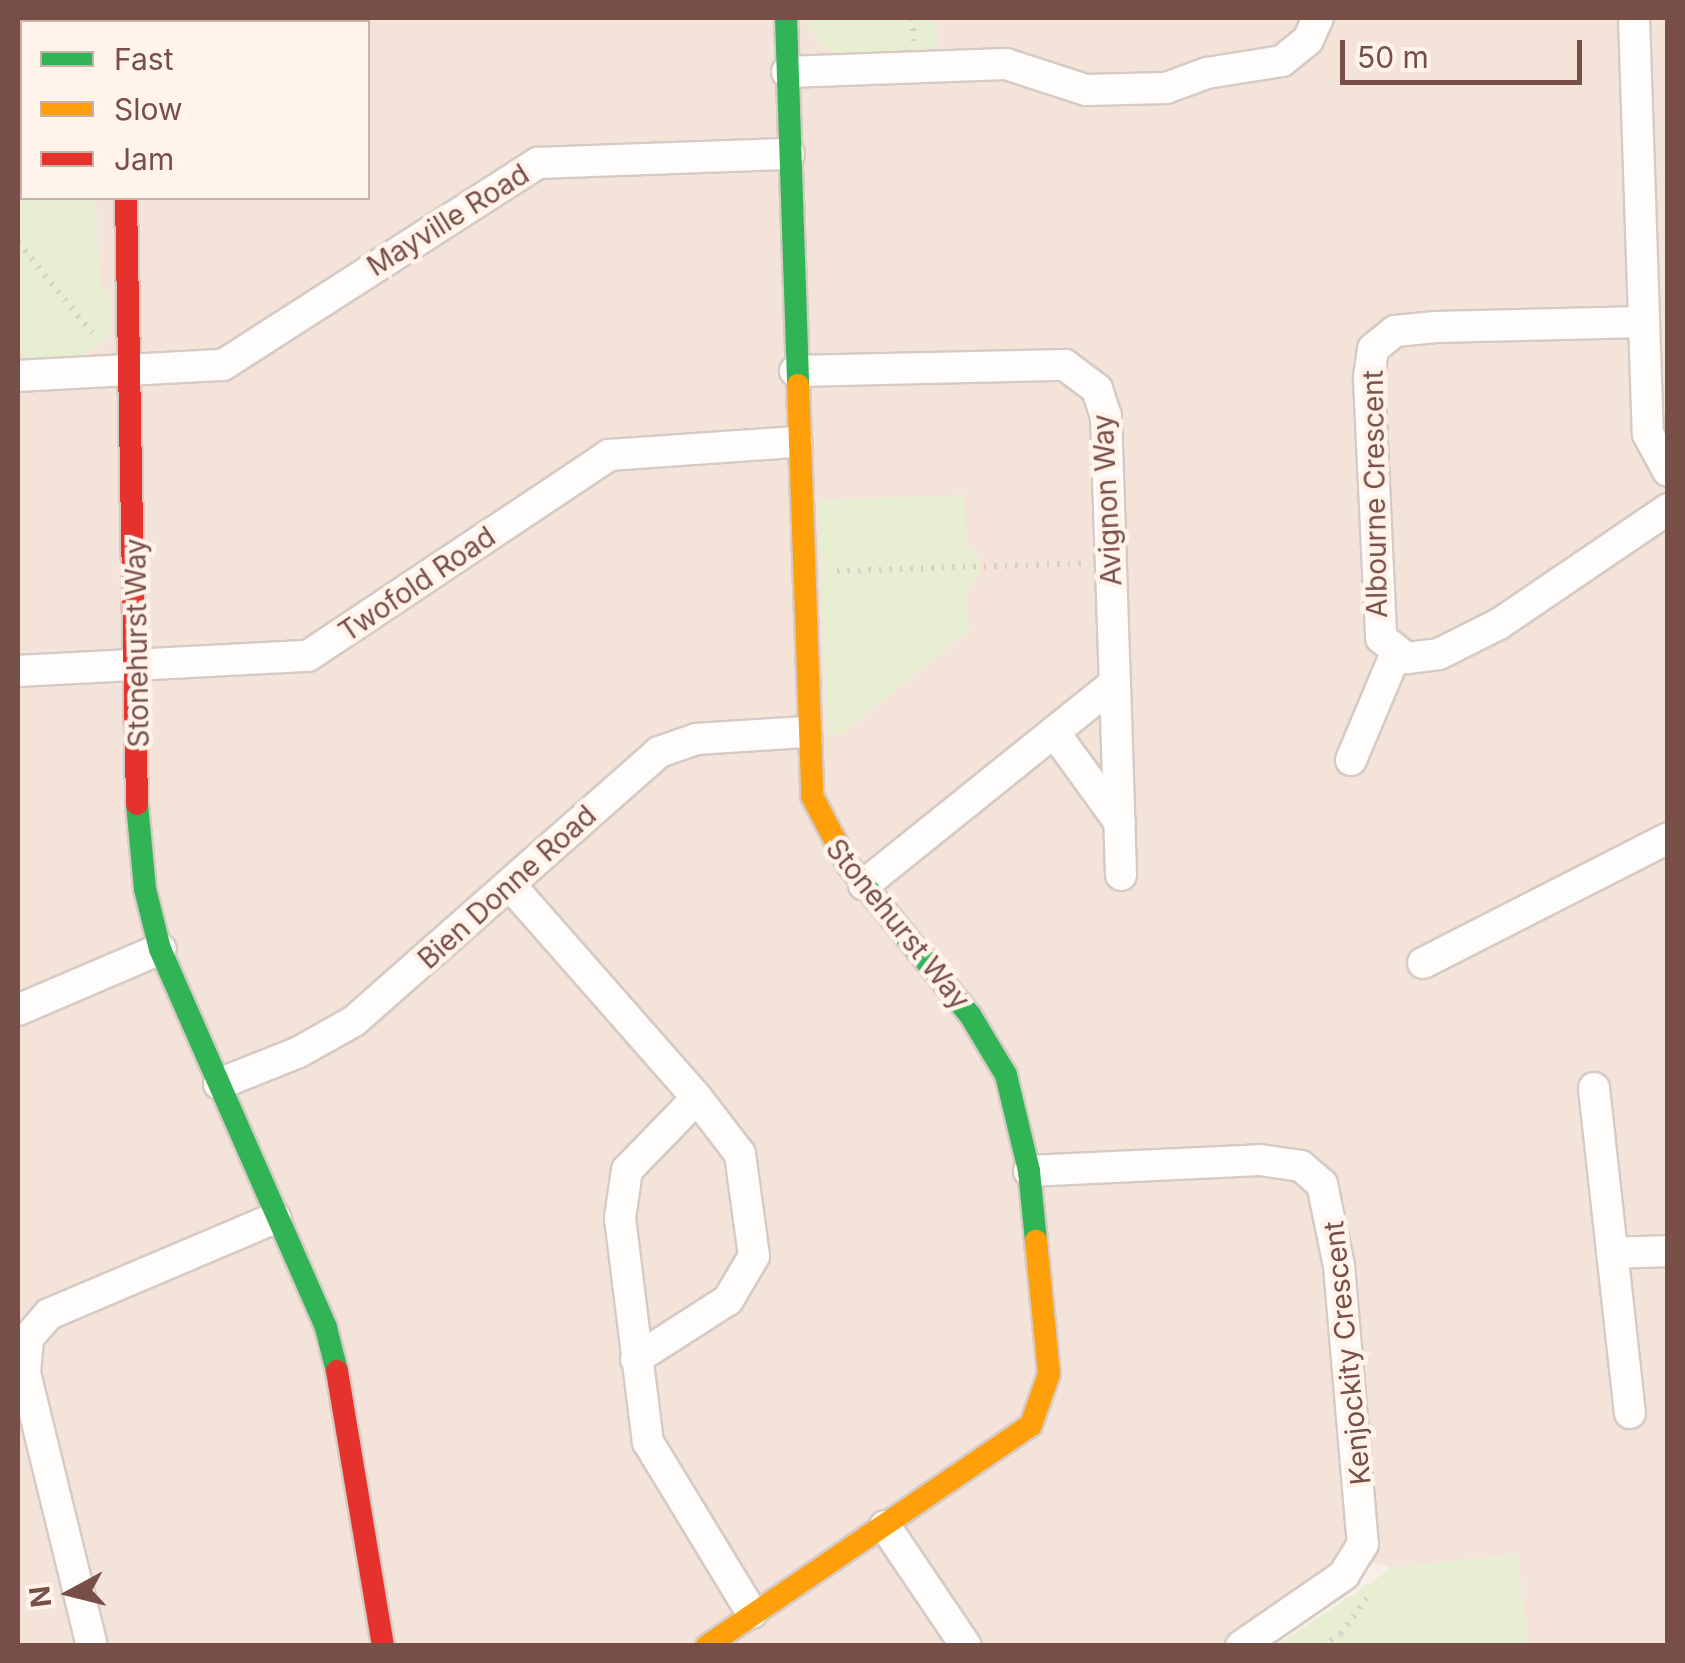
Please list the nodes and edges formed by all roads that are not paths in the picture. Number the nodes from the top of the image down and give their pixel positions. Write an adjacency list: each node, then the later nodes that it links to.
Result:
1 (786, 18): 4 (street, Stonehurst Way)
2 (1318, 18): 4 (street)
3 (1634, 18): 7 (street)
4 (787, 72): 5 (street, Stonehurst Way)
5 (789, 154): 8 (street, Mayville Road); 9 (street, Stonehurst Way)
6 (126, 200): 8 (street, Stonehurst Way)
7 (1644, 322): 12 (street); 14 (street, Albourne Crescent)
8 (133, 372): 10 (street, Mayville Road); 15 (street, Stonehurst Way)
9 (796, 372): 11 (street, Stonehurst Way); 17 (street, Avignon Way)
10 (18, 376)
11 (797, 442): 15 (street, Twofold Road); 18 (street, Stonehurst Way)
12 (1668, 471)
13 (1668, 509): 14 (street, Albourne Crescent)
14 (1396, 653): 20 (street)
15 (139, 666): 16 (street, Twofold Road); 26 (street, Stonehurst Way)
16 (18, 671)
17 (1115, 683): 19 (street); 21 (street, Avignon Way)
18 (805, 732): 24 (street, Stonehurst Way); 25 (street, Bien Donne Road)
19 (1054, 732): 21 (street); 24 (street)
20 (1350, 760)
21 (1120, 823): 23 (street, Avignon Way)
22 (1668, 838): 27 (street)
23 (1121, 875)
24 (864, 885): 32 (street, Stonehurst Way)
25 (511, 886): 29 (street, Bien Donne Road); 31 (street)
26 (160, 949): 28 (street); 29 (street, Stonehurst Way)
27 (1423, 963)
28 (18, 1010)
29 (219, 1084): 33 (street, Stonehurst Way)
30 (1594, 1088): 35 (street)
31 (697, 1098): 36 (street); 36 (street)
32 (1028, 1171): 38 (street, Stonehurst Way); 44 (street, Kenjockity Crescent)
33 (274, 1218): 40 (street); 41 (street, Stonehurst Way)
34 (1668, 1250): 35 (street)
35 (1612, 1252): 37 (street)
36 (636, 1359): 39 (street)
37 (1630, 1413)
38 (885, 1526): 39 (street, Stonehurst Way); 43 (street)
39 (752, 1613): 42 (street, Stonehurst Way)
40 (92, 1646)
41 (383, 1646)
42 (707, 1646)
43 (966, 1646)
44 (1241, 1646)

